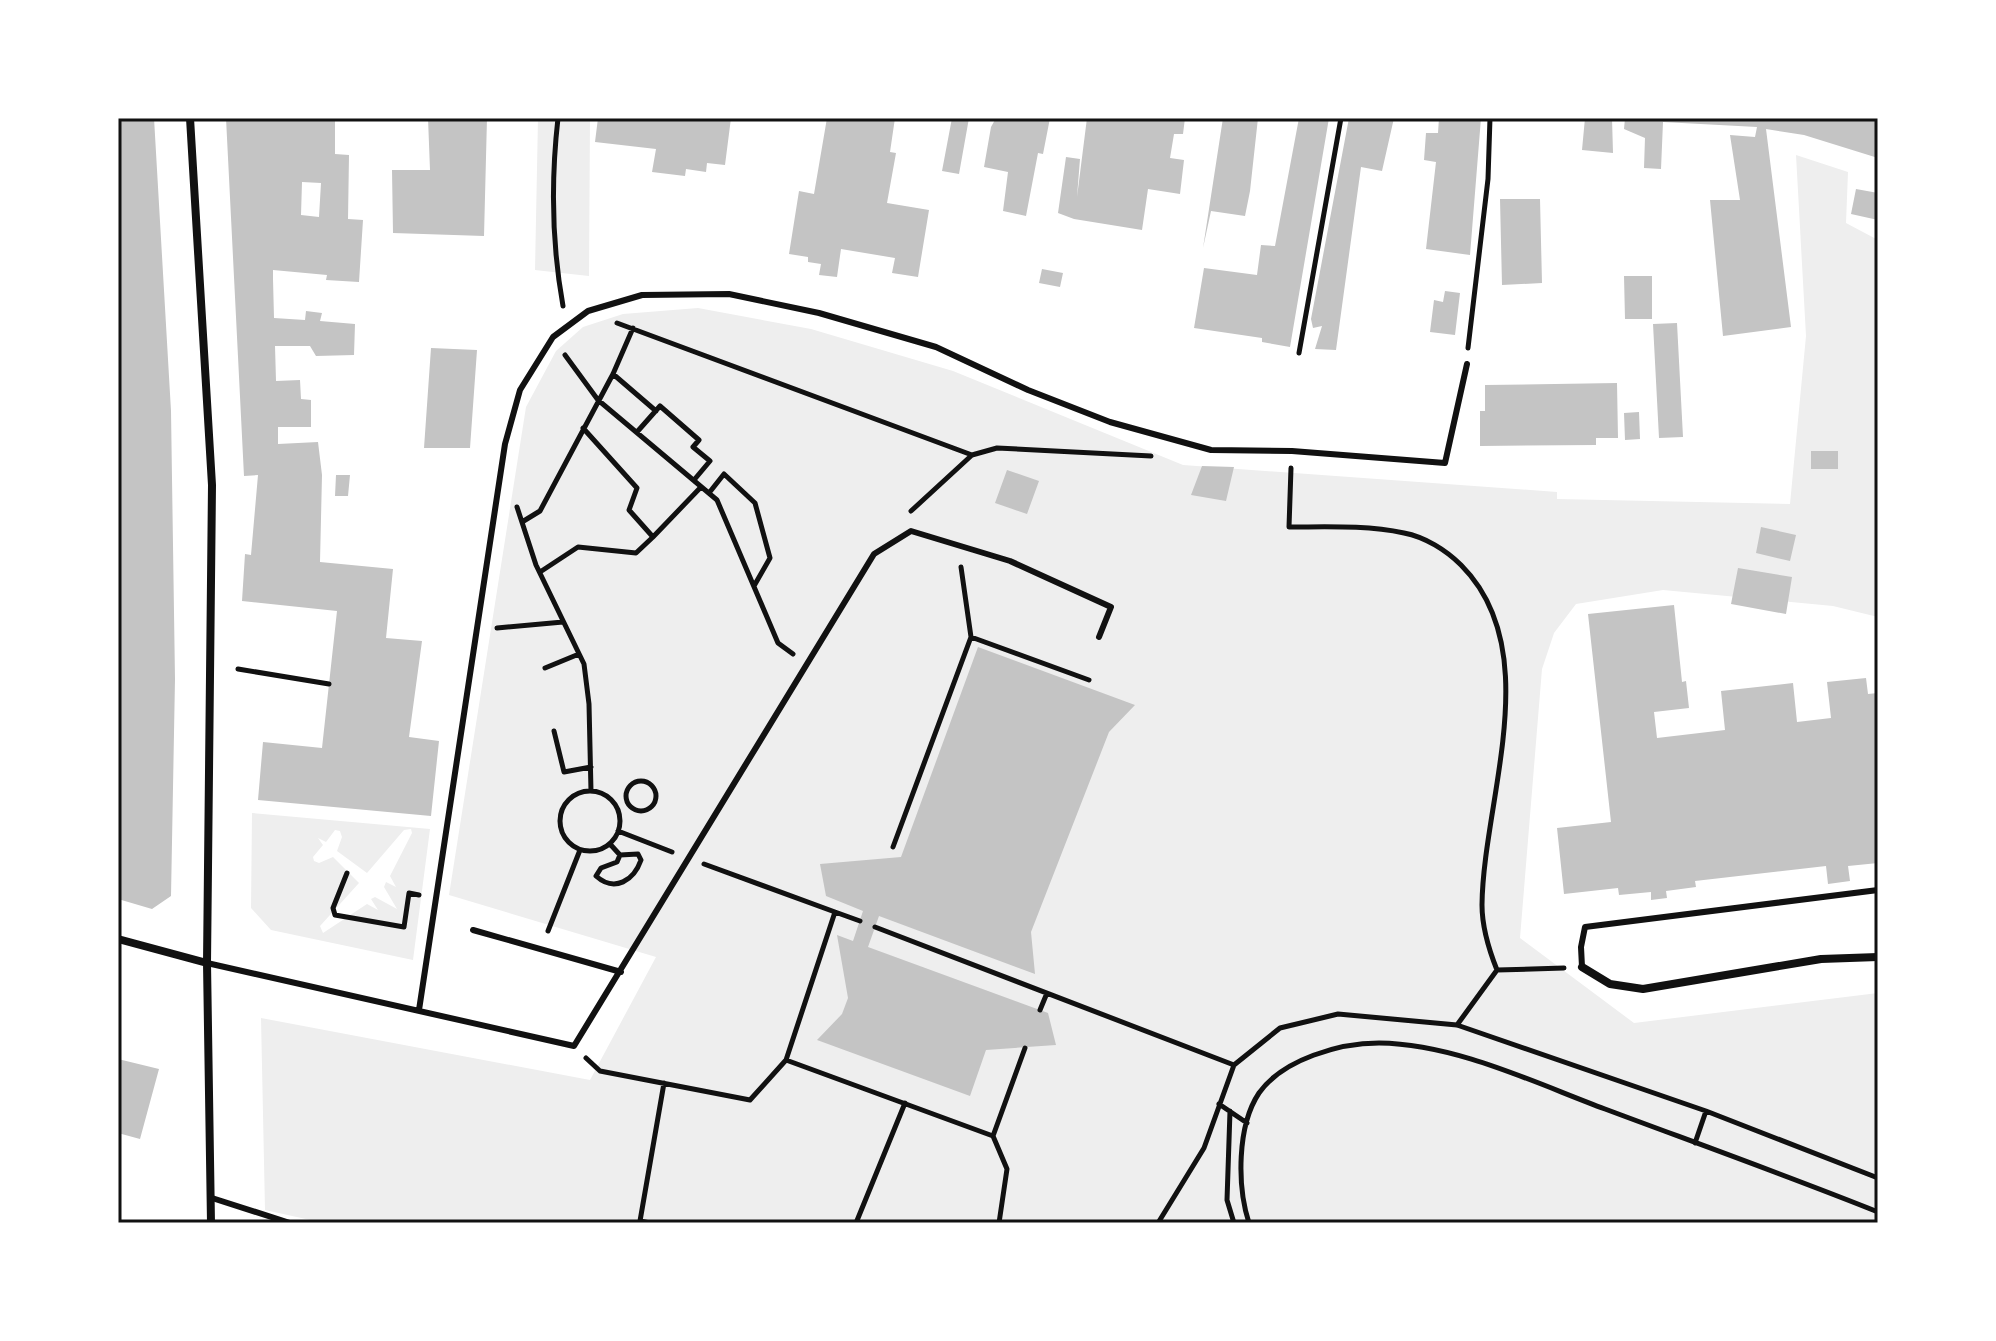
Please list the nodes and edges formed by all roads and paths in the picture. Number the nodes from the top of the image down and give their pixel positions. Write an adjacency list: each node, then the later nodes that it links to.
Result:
1 (190, 118): 60 (street)
2 (558, 118): 6 (path)
3 (1341, 118): 9 (path)
4 (1490, 118): 10 (path)
5 (588, 311): 6 (lane); 7 (path); 10 (lane)
6 (567, 327): 8 (lane)
7 (633, 328): 11 (path); 16 (path)
8 (553, 337): 12 (path); 30 (lane)
9 (1299, 353)
10 (1467, 364)
11 (613, 374): 12 (path); 13 (path)
12 (598, 400): 14 (path); 15 (path)
13 (656, 411): 15 (path); 19 (path)
14 (583, 428): 23 (path); 25 (path)
15 (637, 432): 19 (path)
16 (972, 455): 17 (path); 24 (path)
17 (1155, 456)
18 (1291, 466): 62 (path)
19 (694, 480): 20 (path)
20 (701, 487): 21 (path); 25 (path)
21 (709, 493): 28 (path); 28 (path)
22 (515, 501): 23 (path)
23 (522, 522): 27 (path)
24 (911, 531): 26 (lane); 34 (lane)
25 (653, 537): 27 (path)
26 (958, 544): 31 (path); 32 (lane)
27 (540, 572): 29 (path)
28 (754, 587): 34 (path)
29 (563, 622): 30 (path); 33 (path)
30 (477, 624): 52 (lane)
31 (971, 637): 37 (path); 46 (path)
32 (1099, 637)
33 (579, 654): 35 (path); 40 (path)
34 (807, 662): 49 (lane)
35 (545, 668)
36 (238, 669): 38 (path)
37 (1089, 680)
38 (329, 684)
39 (554, 731): 40 (path)
40 (591, 767): 41 (path)
41 (591, 791): 43 (path); 47 (path)
42 (628, 803): 42 (path); 43 (path)
43 (617, 809): 44 (path)
44 (618, 831): 45 (path); 49 (path)
45 (610, 844): 47 (path); 48 (path)
46 (893, 847)
47 (580, 850): 58 (path)
48 (620, 855): 48 (path)
49 (692, 859): 53 (path); 63 (lane)
50 (347, 873): 52 (path)
51 (1878, 890): 61 (lane)
52 (435, 898): 65 (lane)
53 (835, 912): 54 (path); 69 (path)
54 (860, 921)
55 (875, 927): 64 (path)
56 (473, 930): 58 (lane)
57 (118, 939): 60 (street)
58 (540, 949): 63 (lane)
59 (1878, 957): 61 (street)
60 (207, 963): 65 (lane); 81 (street)
61 (1582, 967): 62 (path)
62 (1497, 970): 67 (path)
63 (621, 972): 65 (lane)
64 (1047, 993): 66 (path); 70 (path)
65 (419, 1010)
66 (1040, 1010)
67 (1457, 1025): 70 (path); 76 (path)
68 (1025, 1048): 78 (path)
69 (786, 1060): 72 (path); 73 (path)
70 (1234, 1065): 74 (path)
71 (600, 1071): 72 (path)
72 (664, 1083): 85 (path)
73 (905, 1103): 78 (path); 86 (path)
74 (1219, 1104): 75 (path); 88 (path)
75 (1230, 1111): 77 (path); 89 (path)
76 (1706, 1111): 79 (path); 80 (path)
77 (1247, 1123): 79 (path); 90 (path)
78 (993, 1136): 87 (path)
79 (1695, 1143): 82 (path)
80 (1878, 1178)
81 (212, 1198): 83 (street); 84 (lane)
82 (1878, 1212)
83 (211, 1223)
84 (290, 1223)
85 (650, 1223)
86 (856, 1223)
87 (999, 1223)
88 (1158, 1223)
89 (1234, 1223)
90 (1249, 1223)

